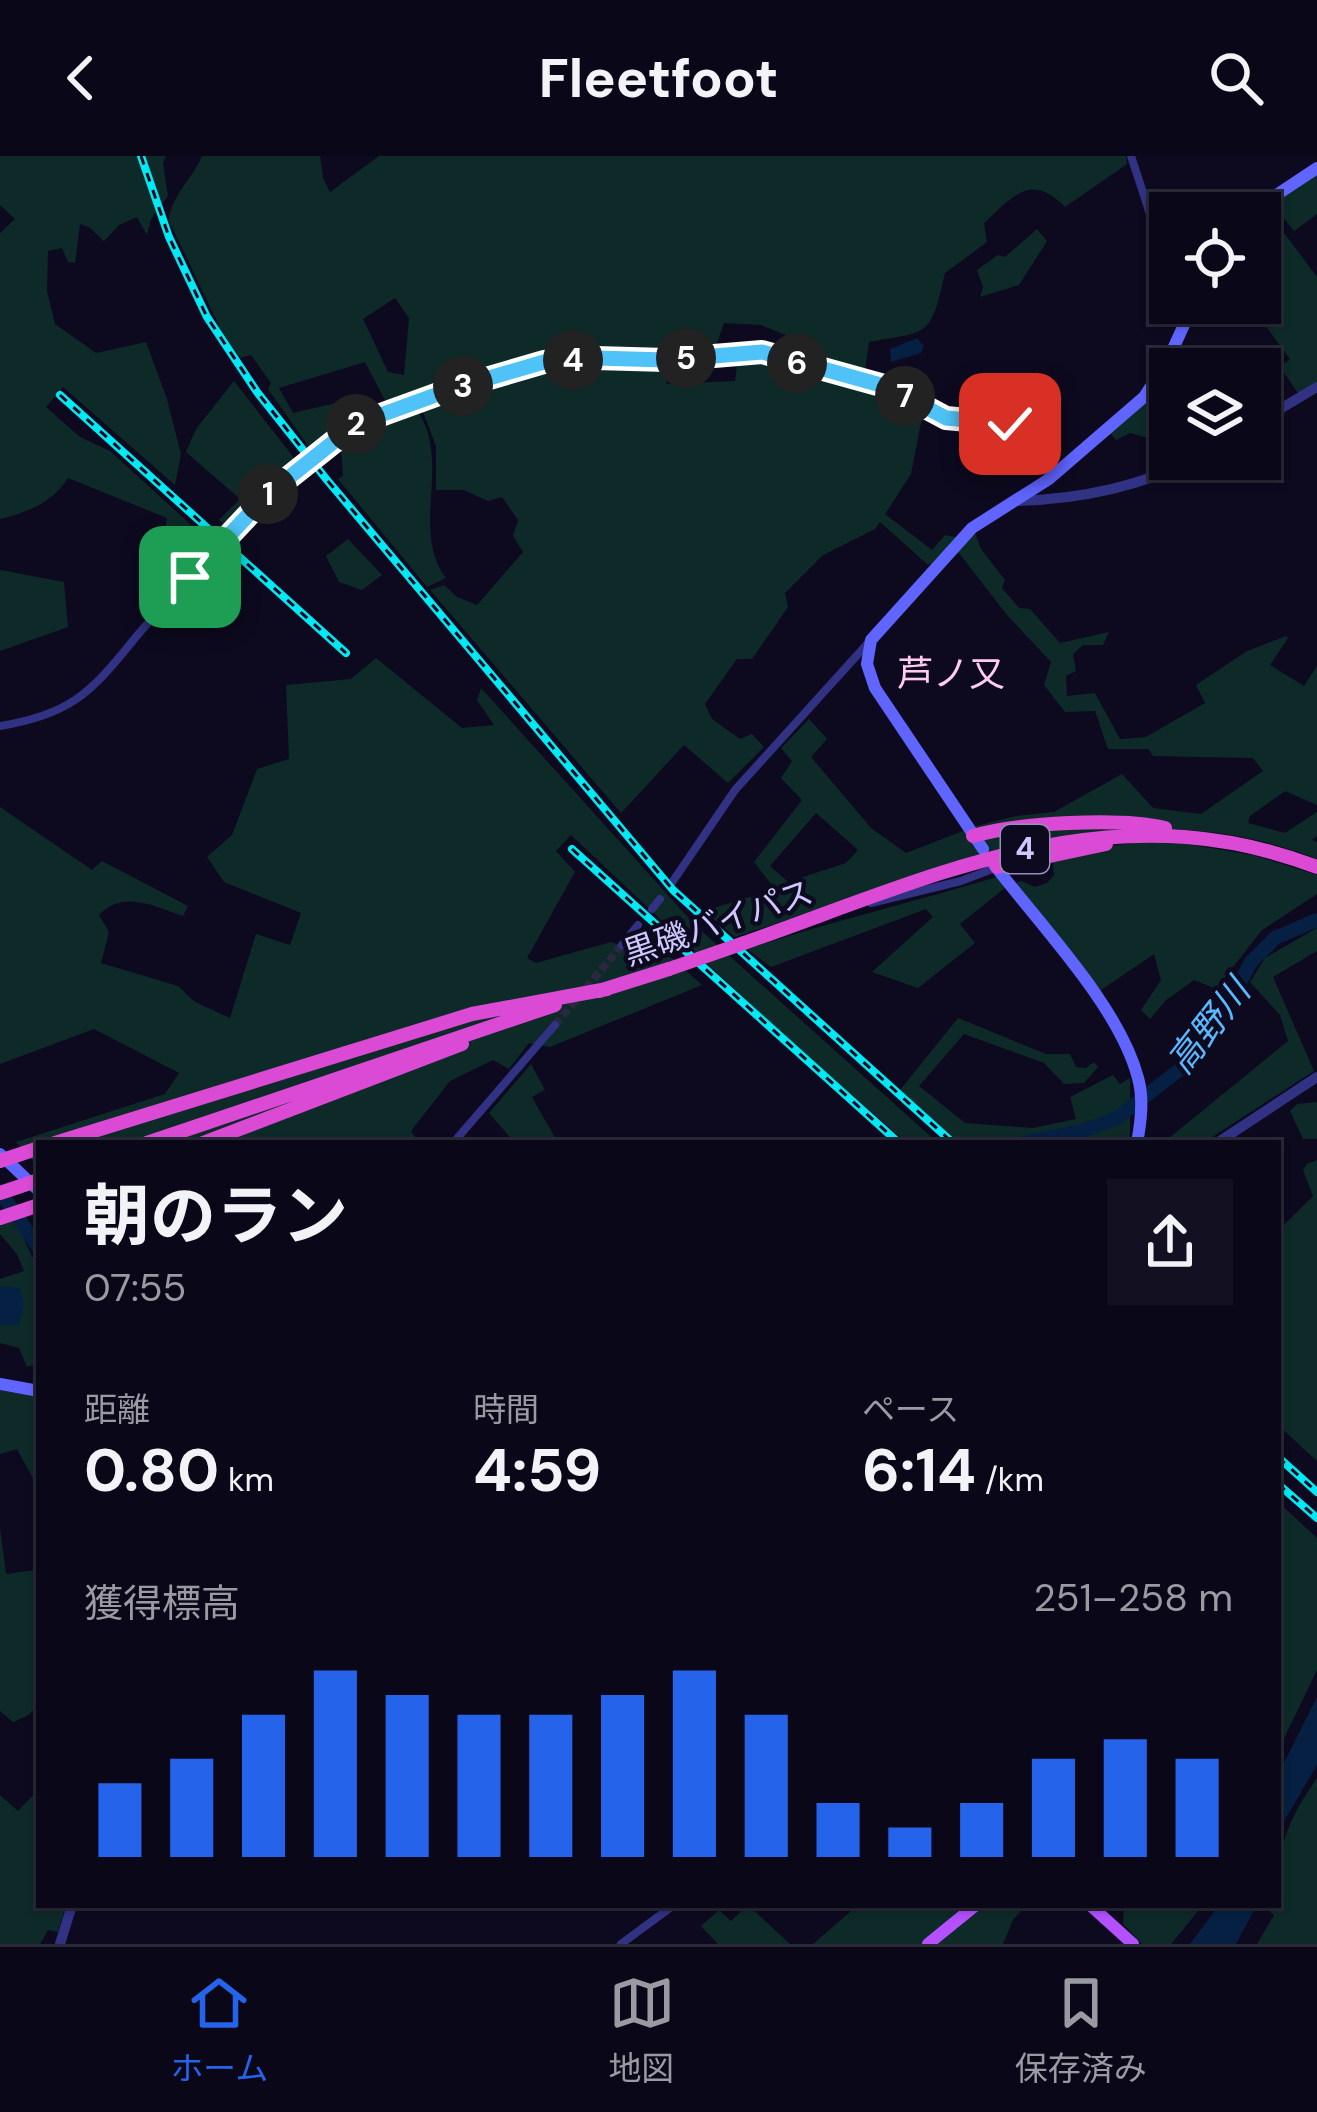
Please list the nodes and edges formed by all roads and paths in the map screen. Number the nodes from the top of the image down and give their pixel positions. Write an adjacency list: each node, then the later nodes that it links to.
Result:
1 (1131, 156): 4 (street)
2 (1317, 168): 3 (main road)
3 (1281, 192)
4 (1149, 216)
5 (1184, 324): 8 (main road)
6 (1317, 387): 7 (street)
7 (1281, 408)
8 (1049, 479): 10 (main road); 12 (street, bridge)
9 (1149, 479): 10 (street)
10 (1017, 501): 11 (main road)
11 (871, 640): 14 (main road); 18 (street)
12 (0, 726)
13 (1177, 835): 14 (highway, 4); 16 (highway, 4); 17 (highway, 黒磯バイパス / 4); 20 (highway, 黒磯バイパス / 4)
14 (973, 836): 15 (main road)
15 (983, 849)
16 (994, 865): 20 (street); 32 (main road)
17 (1317, 867)
18 (671, 884)
19 (660, 899): 21 (street)
20 (844, 908): 24 (highway, 黒磯バイパス / 4, bridge)
21 (652, 909)
22 (638, 925): 23 (street)
23 (622, 945)
24 (607, 988): 25 (highway, 黒磯バイパス / 4); 28 (highway, 4)
25 (515, 1018): 29 (highway, 黒磯バイパス / 4); 30 (highway, 4)
26 (555, 1025): 31 (street)
27 (1317, 1077): 33 (street)
28 (65, 1140)
29 (156, 1140)
30 (211, 1140)
31 (456, 1140)
32 (1137, 1140)
33 (1222, 1140)
34 (36, 1149): 35 (highway)
35 (2, 1158): 37 (main road)
36 (36, 1181): 38 (highway, bridge)
37 (36, 1188)
38 (0, 1193)
39 (36, 1206): 40 (highway)
40 (0, 1219)
41 (0, 1384): 42 (main road)
42 (36, 1390)
43 (71, 1908): 47 (street)
44 (670, 1908): 48 (street)
45 (972, 1908): 49 (main road)
46 (1093, 1908): 50 (main road)
47 (60, 1944)
48 (621, 1944)
49 (928, 1944)
50 (1133, 1944)

